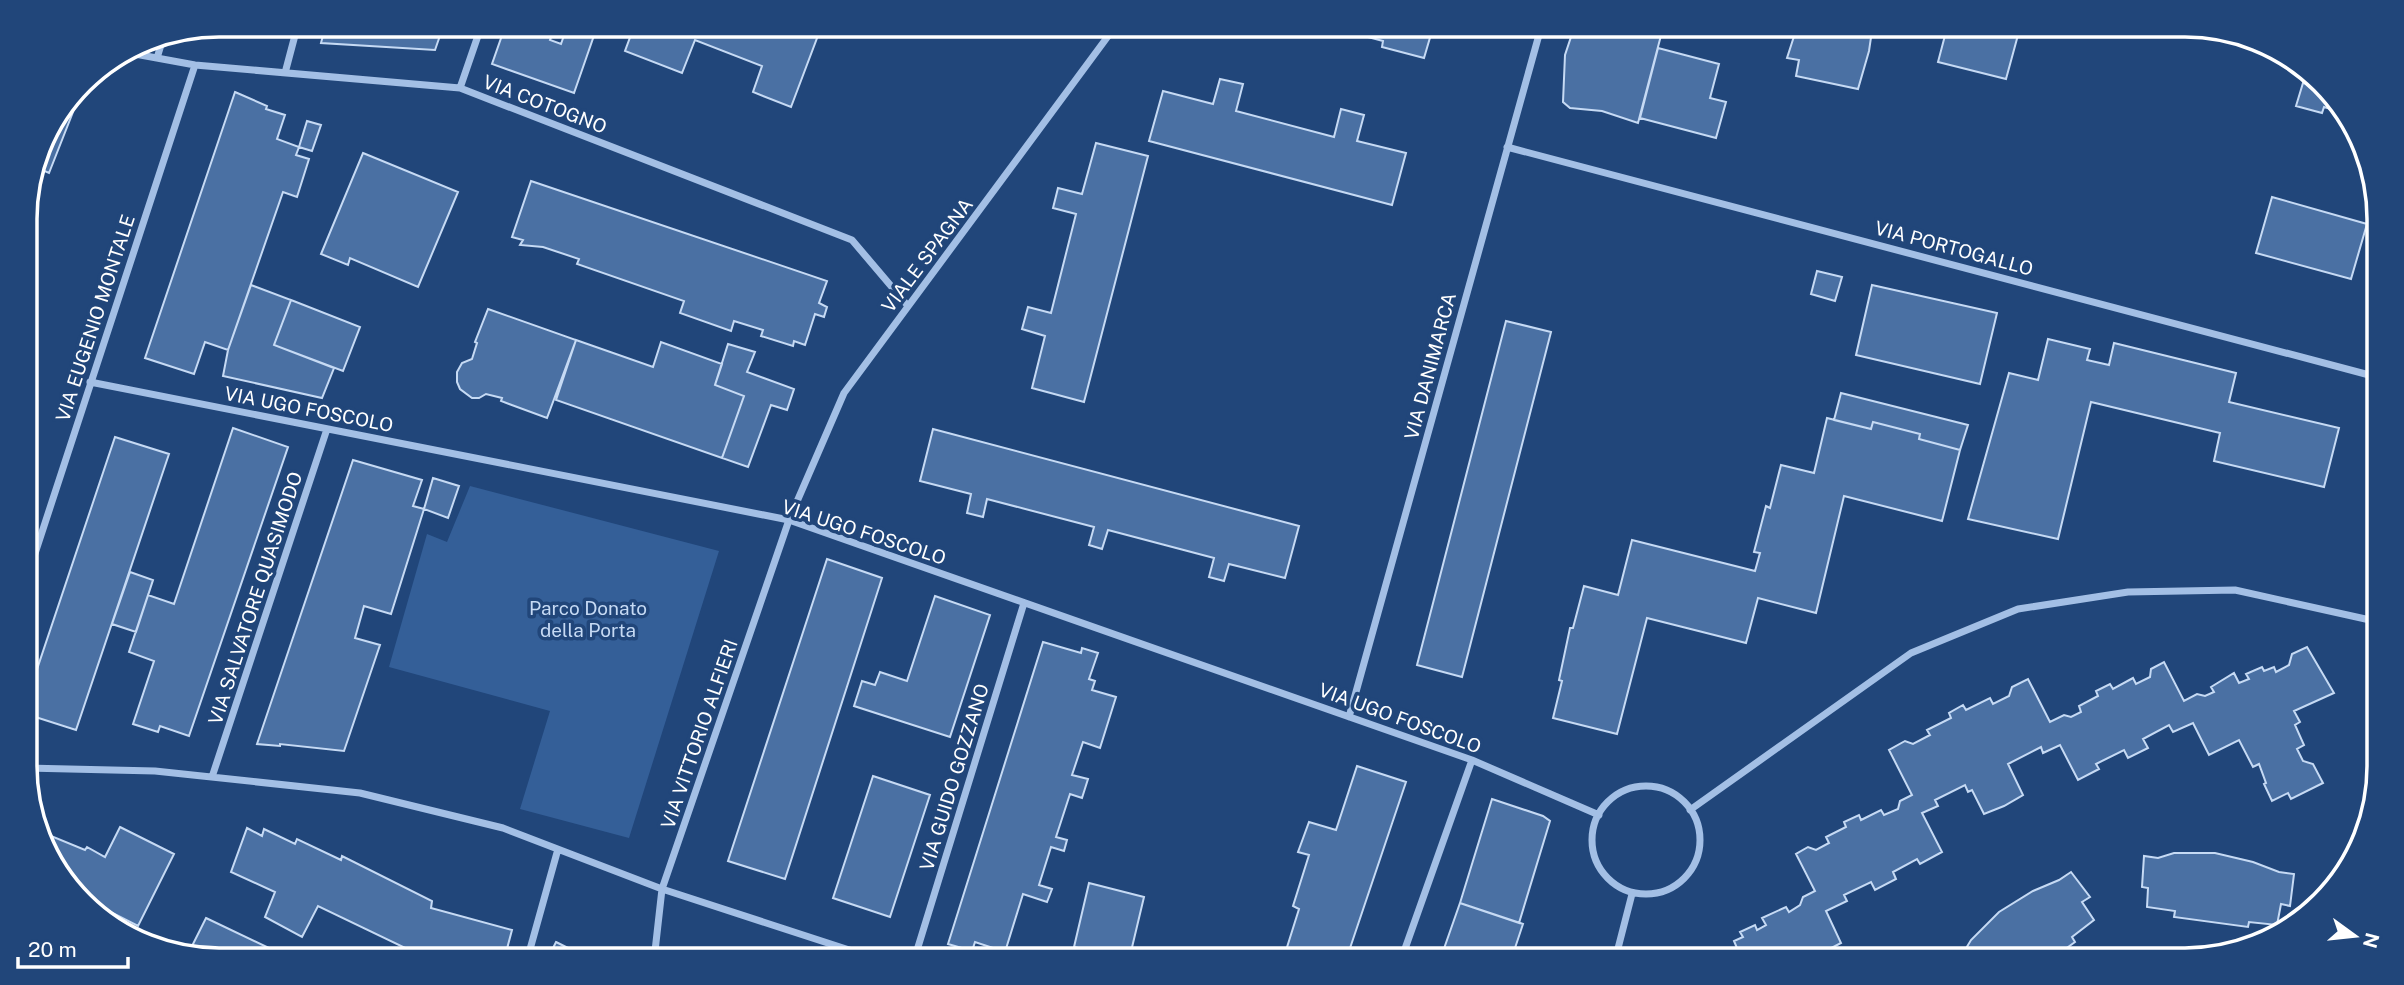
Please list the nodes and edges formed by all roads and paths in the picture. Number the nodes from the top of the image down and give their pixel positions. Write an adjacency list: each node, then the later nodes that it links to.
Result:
1 (295, 37): 9 (street)
2 (477, 37): 10 (street)
3 (1107, 37): 12 (street, VIALE SPAGNA)
4 (1538, 37): 11 (street, VIA DANIMARCA)
5 (161, 46): 7 (street)
6 (140, 55): 7 (street, VIA COTOGNO)
7 (157, 58): 8 (street, VIA COTOGNO)
8 (195, 65): 9 (street, VIA COTOGNO); 14 (street, VIA EUGENIO MONTALE)
9 (285, 73): 10 (street, VIA COTOGNO)
10 (460, 88): 12 (street, VIA COTOGNO)
11 (1507, 146): 13 (street, VIA PORTOGALLO); 20 (street, VIA DANIMARCA)
12 (908, 306): 16 (street, VIALE SPAGNA)
13 (2367, 374)
14 (90, 382): 15 (street, VIA UGO FOSCOLO); 17 (street, VIA EUGENIO MONTALE)
15 (327, 429): 16 (street, VIA UGO FOSCOLO); 23 (street, VIA SALVATORE QUASIMODO)
16 (789, 520): 18 (street, VIA UGO FOSCOLO); 27 (street, VIA VITTORIO ALFIERI)
17 (37, 547)
18 (1024, 603): 20 (street, VIA UGO FOSCOLO); 32 (street, VIA GUIDO GOZZANO)
19 (2367, 619): 24 (street)
20 (1349, 717): 21 (street, VIA UGO FOSCOLO)
21 (1472, 760): 25 (street, VIA UGO FOSCOLO); 33 (street)
22 (37, 768): 23 (street)
23 (212, 777): 26 (street)
24 (1690, 810): 25 (street); 28 (street)
25 (1599, 815): 28 (street)
26 (558, 849): 27 (street); 29 (street)
27 (662, 889): 30 (street, VIA VITTORIO ALFIERI); 31 (street)
28 (1632, 894): 34 (street)
29 (530, 948)
30 (655, 948)
31 (843, 948)
32 (918, 948)
33 (1405, 948)
34 (1618, 948)

